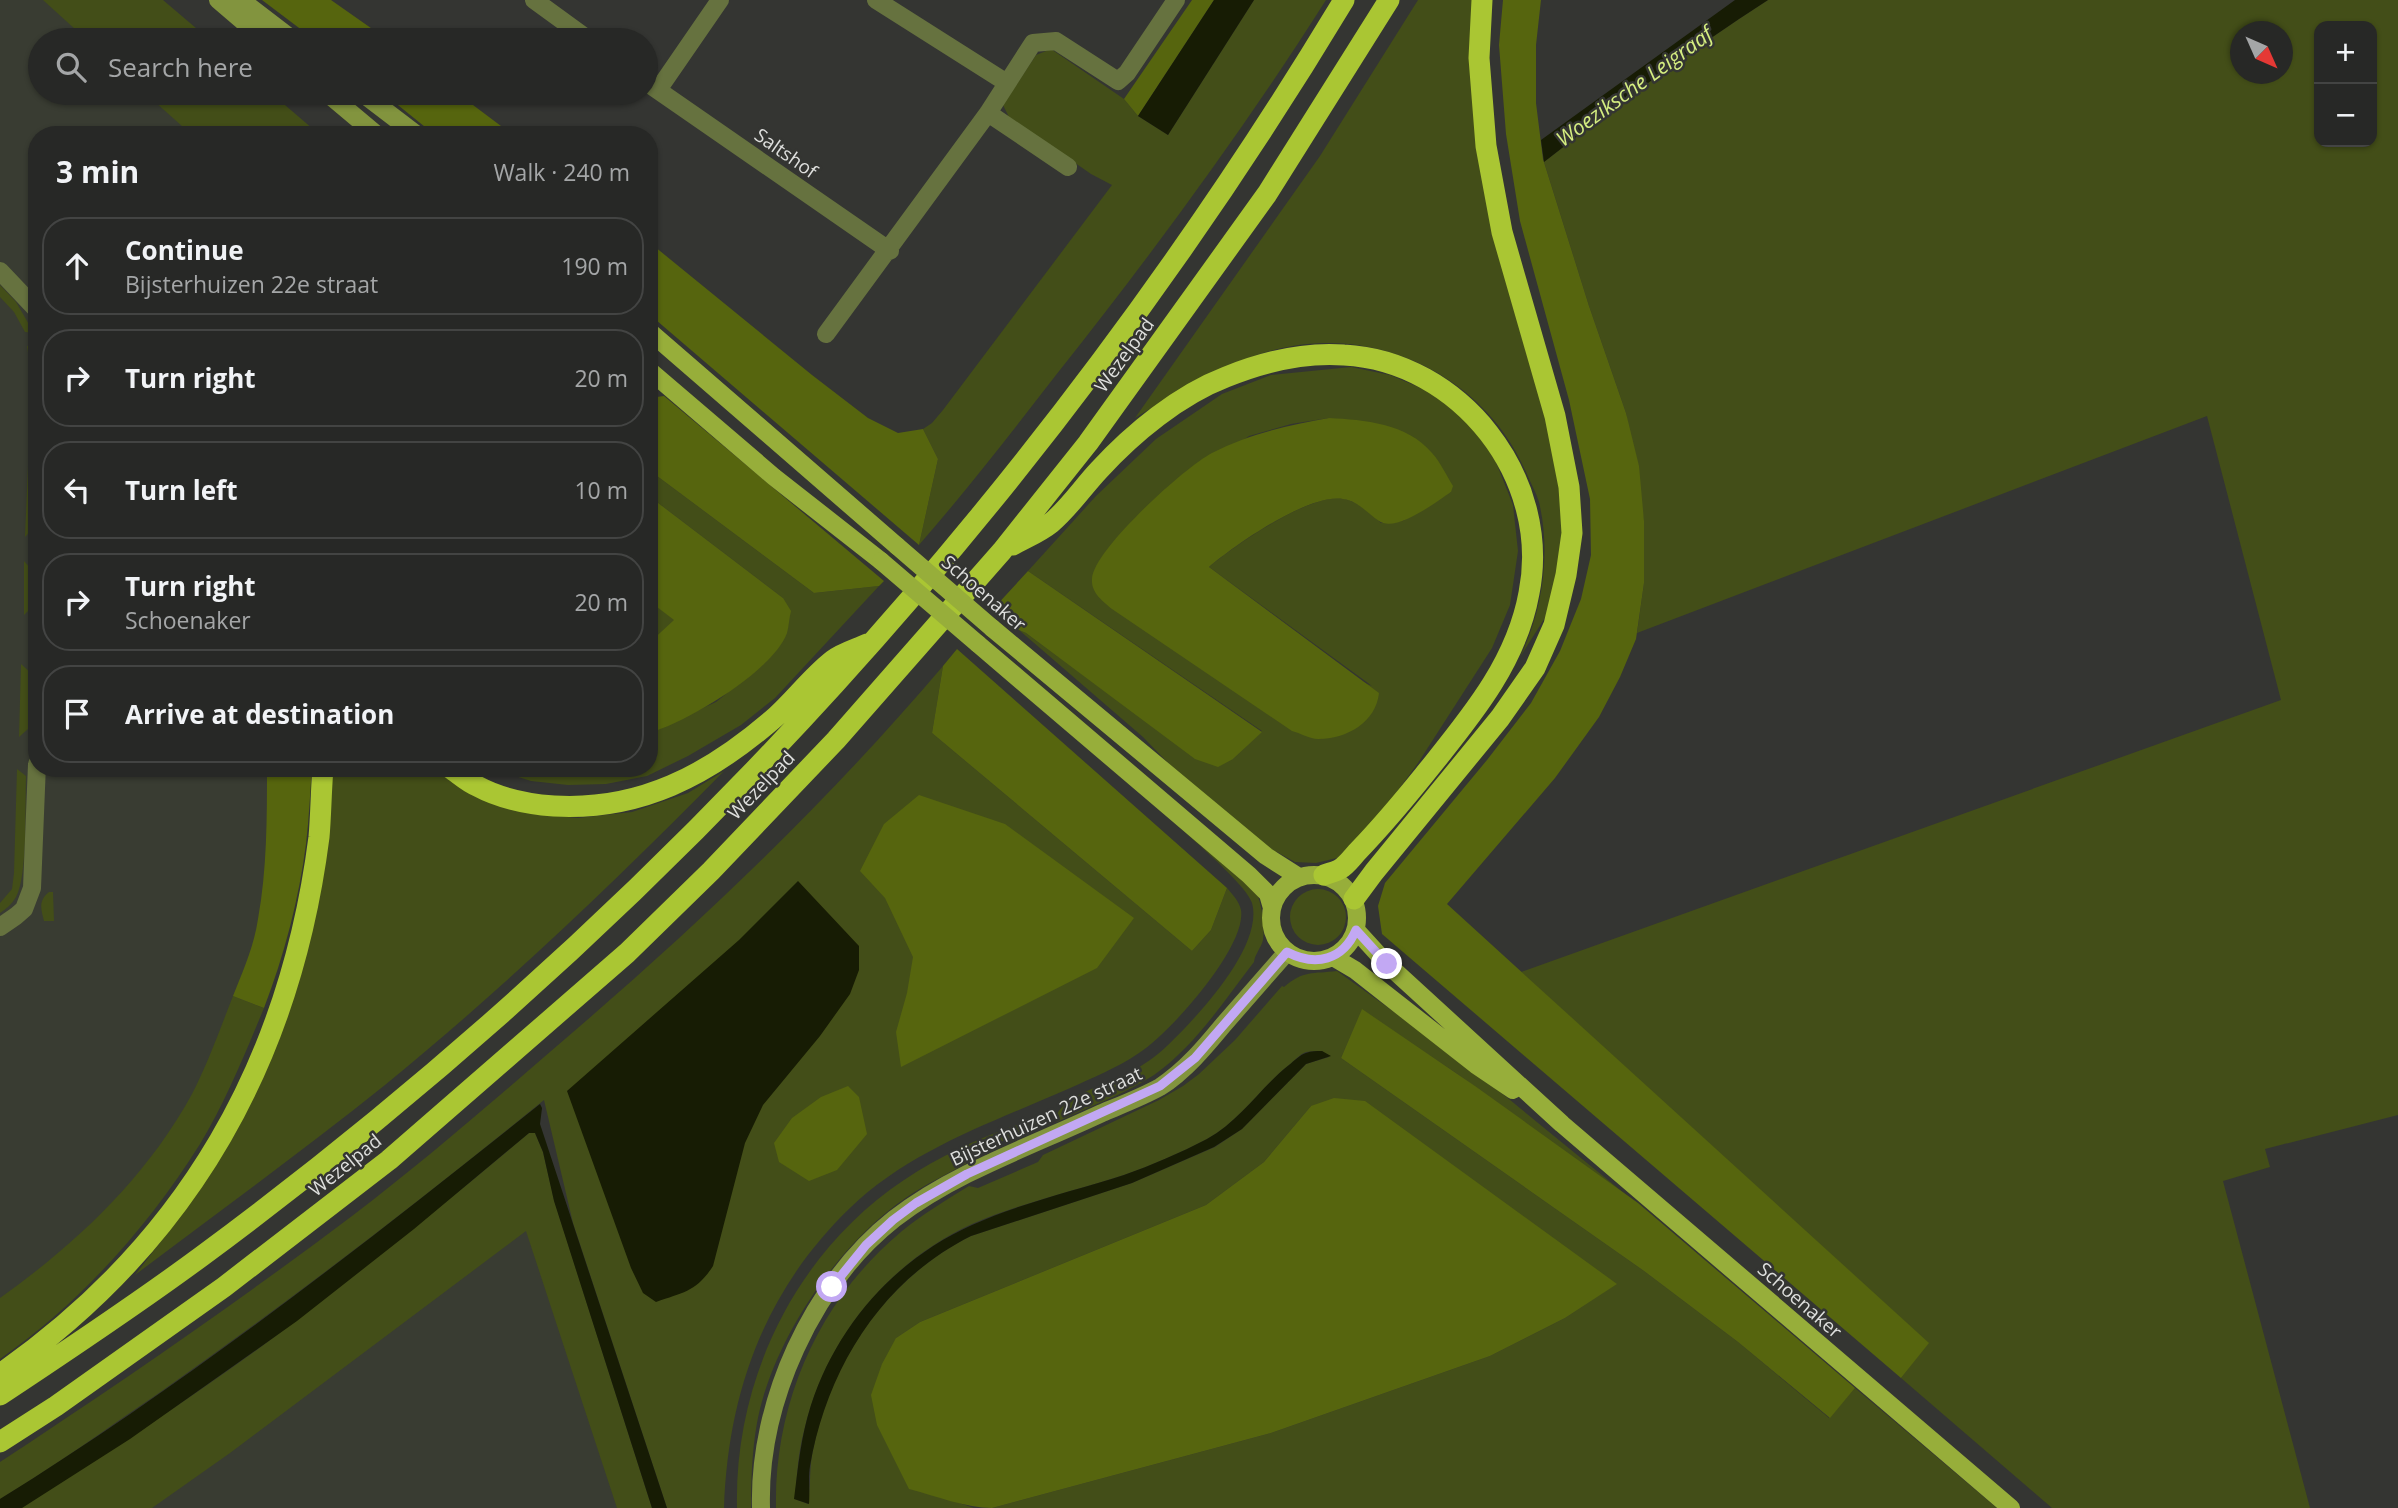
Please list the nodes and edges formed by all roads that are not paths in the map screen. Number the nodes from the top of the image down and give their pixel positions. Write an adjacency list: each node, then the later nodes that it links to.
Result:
1 (218, 0): 10 (main road)
2 (241, 0): 11 (main road)
3 (534, 0): 12 (street)
4 (720, 0): 13 (street, Saltshof)
5 (876, 0): 14 (street)
6 (1176, 0): 14 (street)
7 (1344, 0): 29 (highway, Wezelpad)
8 (1389, 0): 28 (highway, Wezelpad)
9 (1482, 0): 35 (highway)
10 (251, 28)
11 (277, 28)
12 (572, 28)
13 (658, 78)
14 (1007, 83): 18 (street)
15 (658, 90): 22 (street, Saltshof)
16 (341, 105): 19 (main road)
17 (378, 105): 20 (main road)
18 (988, 113): 21 (street); 22 (street)
19 (366, 126)
20 (405, 126)
21 (1068, 167)
22 (890, 251): 25 (street)
23 (0, 271): 24 (street)
24 (28, 301)
25 (826, 334)
26 (658, 339): 34 (main road, Schoenaker, bridge)
27 (658, 378): 36 (main road, bridge)
28 (1002, 551): 33 (highway); 44 (highway, Wezelpad)
29 (876, 639): 32 (highway); 43 (highway, Wezelpad)
30 (36, 777): 37 (street)
31 (322, 777): 42 (highway)
32 (462, 777)
33 (1324, 875): 34 (main road); 35 (main road)
34 (1299, 877): 36 (main road)
35 (1354, 899): 38 (main road)
36 (1272, 908): 39 (main road)
37 (0, 927)
38 (1356, 930): 40 (main road); 41 (main road, Schoenaker)
39 (1287, 952): 40 (main road); 45 (main road, Bijsterhuizen 22e straat)
40 (1333, 957): 41 (main road, Schoenaker)
41 (1562, 1124): 46 (main road, Schoenaker)
42 (0, 1374)
43 (0, 1395)
44 (0, 1442)
45 (761, 1508)
46 (2011, 1508)

